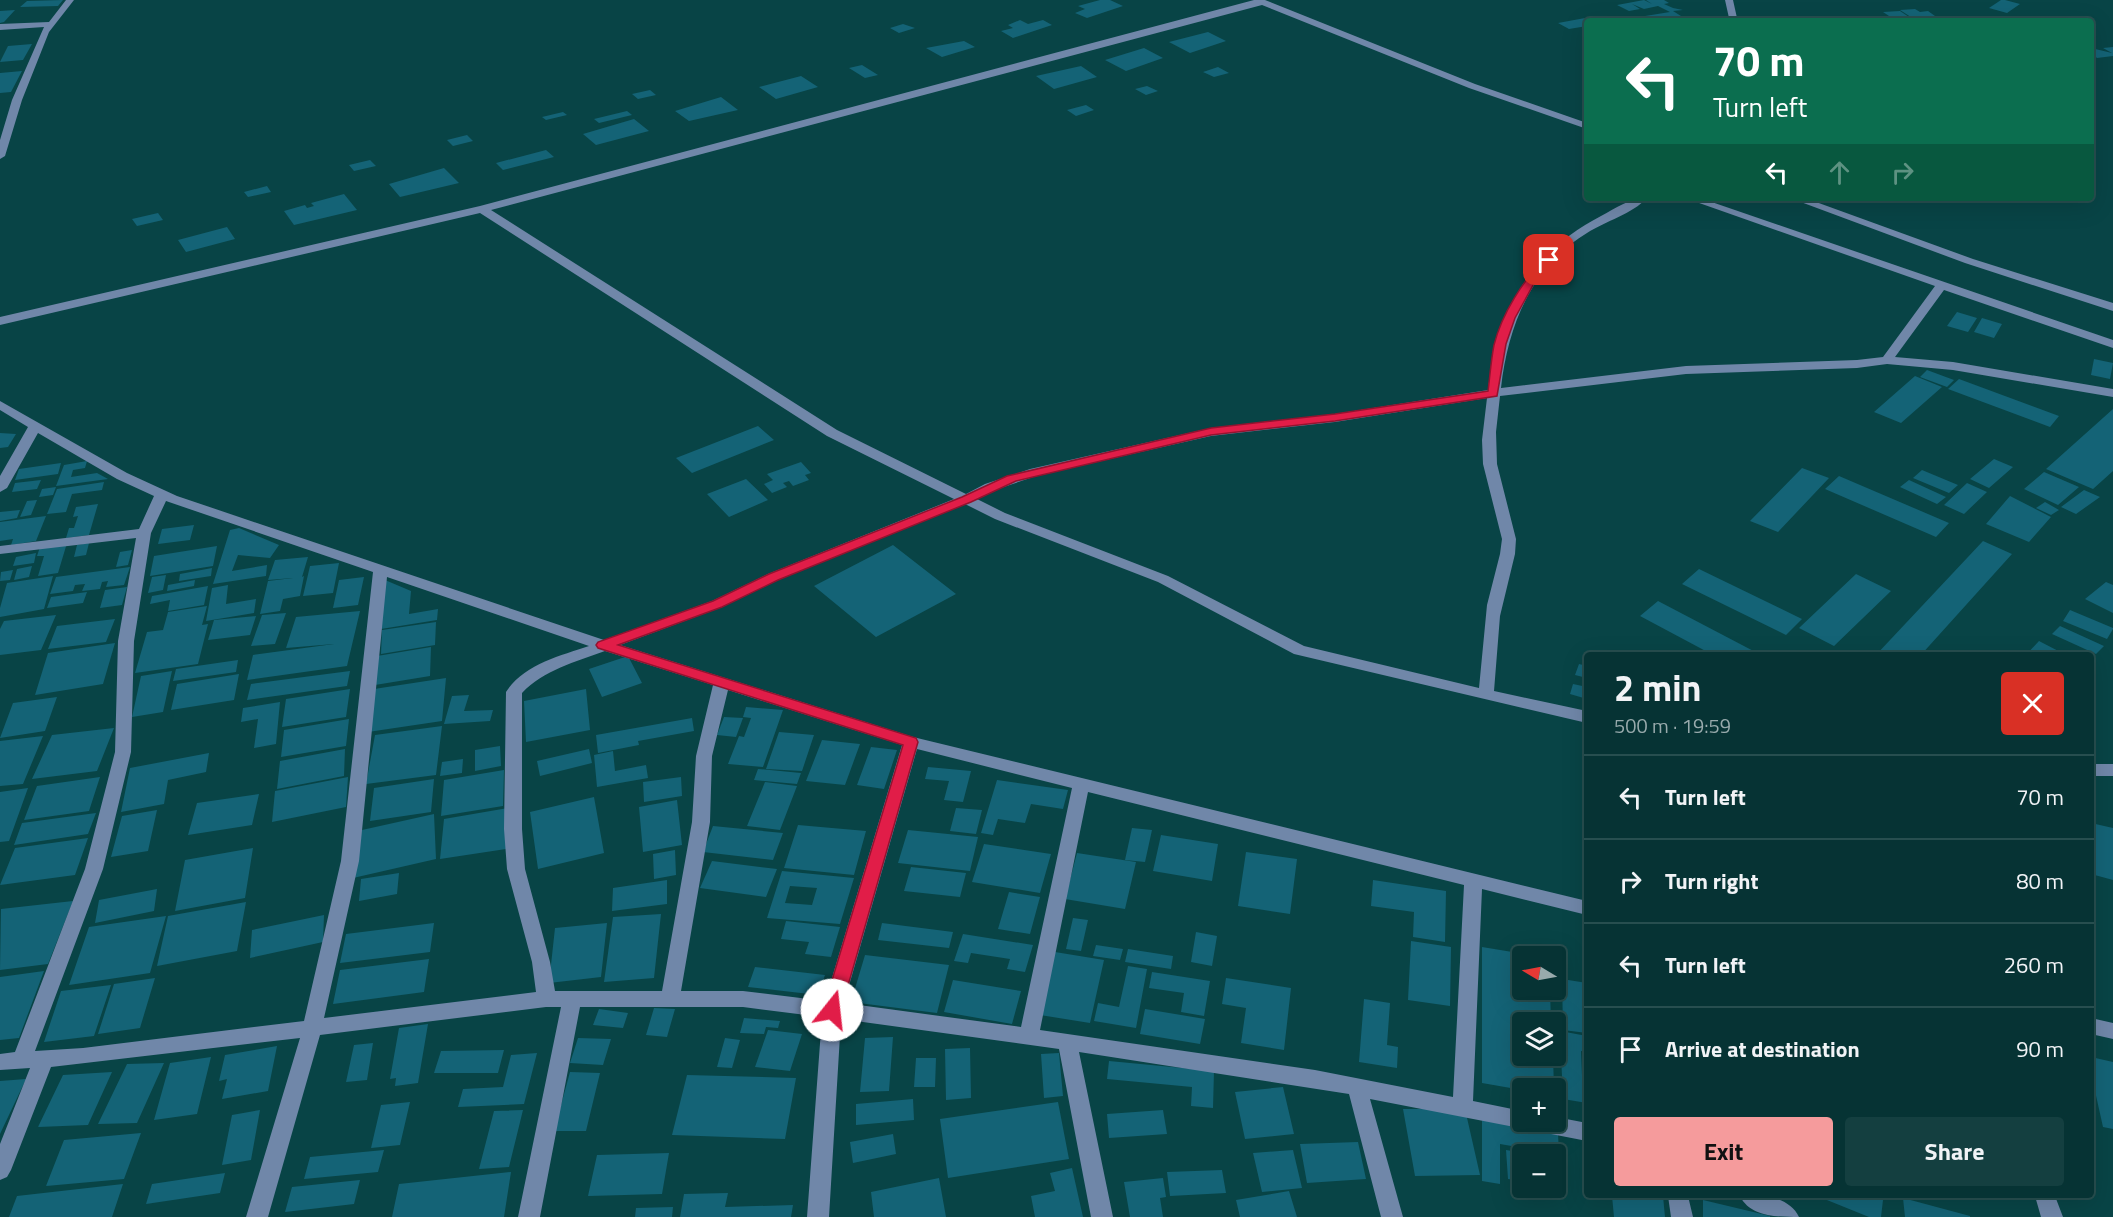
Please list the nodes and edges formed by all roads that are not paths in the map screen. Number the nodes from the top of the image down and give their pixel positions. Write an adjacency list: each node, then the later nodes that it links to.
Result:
1 (70, 0): 5 (street)
2 (1730, 0): 4 (street)
3 (1260, 1): 7 (street); 12 (street)
4 (1733, 18)
5 (51, 24): 6 (street); 8 (street)
6 (0, 27)
7 (1584, 125)
8 (0, 156)
9 (1637, 201): 18 (street)
10 (1699, 201): 13 (street)
11 (1802, 201): 14 (street)
12 (482, 209): 15 (street); 24 (street)
13 (1941, 286): 16 (street); 17 (street)
14 (2113, 307)
15 (0, 321)
16 (2113, 345)
17 (1887, 360): 18 (street); 19 (street)
18 (1493, 393): 24 (street); 30 (street)
19 (2113, 393)
20 (0, 405): 21 (street)
21 (35, 426): 22 (street); 23 (street)
22 (0, 488)
23 (162, 494): 25 (street); 27 (street)
24 (966, 499): 28 (street); 30 (street)
25 (144, 533): 26 (street); 48 (street)
26 (0, 550)
27 (380, 571): 28 (street); 42 (street)
28 (603, 645): 29 (street); 38 (street)
29 (722, 682): 32 (street); 40 (street)
30 (1486, 695): 31 (street)
31 (1584, 716)
32 (911, 742): 35 (street); 41 (street)
33 (2094, 770): 34 (street)
34 (2113, 770)
35 (1081, 783): 36 (street); 45 (street)
36 (1473, 881): 37 (street); 51 (street)
37 (1584, 907)
38 (546, 999): 39 (street); 42 (street)
39 (572, 999): 40 (street); 60 (street)
40 (670, 999): 41 (street)
41 (832, 1010): 45 (street); 61 (street)
42 (313, 1026): 47 (street); 59 (street)
43 (2094, 1027): 44 (street)
44 (2113, 1031)
45 (1029, 1036): 46 (street)
46 (1067, 1042): 50 (street); 62 (street)
47 (44, 1058): 48 (street); 55 (street)
48 (22, 1060): 49 (street)
49 (0, 1062)
50 (1357, 1087): 51 (street); 63 (street)
51 (1463, 1108): 52 (street)
52 (1512, 1118)
53 (1566, 1128): 54 (street)
54 (1584, 1131)
55 (0, 1170)
56 (1678, 1198): 64 (street)
57 (1755, 1198): 65 (street)
58 (2046, 1198): 66 (street)
59 (257, 1217)
60 (529, 1217)
61 (818, 1217)
62 (1102, 1217)
63 (1392, 1217)
64 (1682, 1217)
65 (1788, 1217)
66 (2052, 1217)

